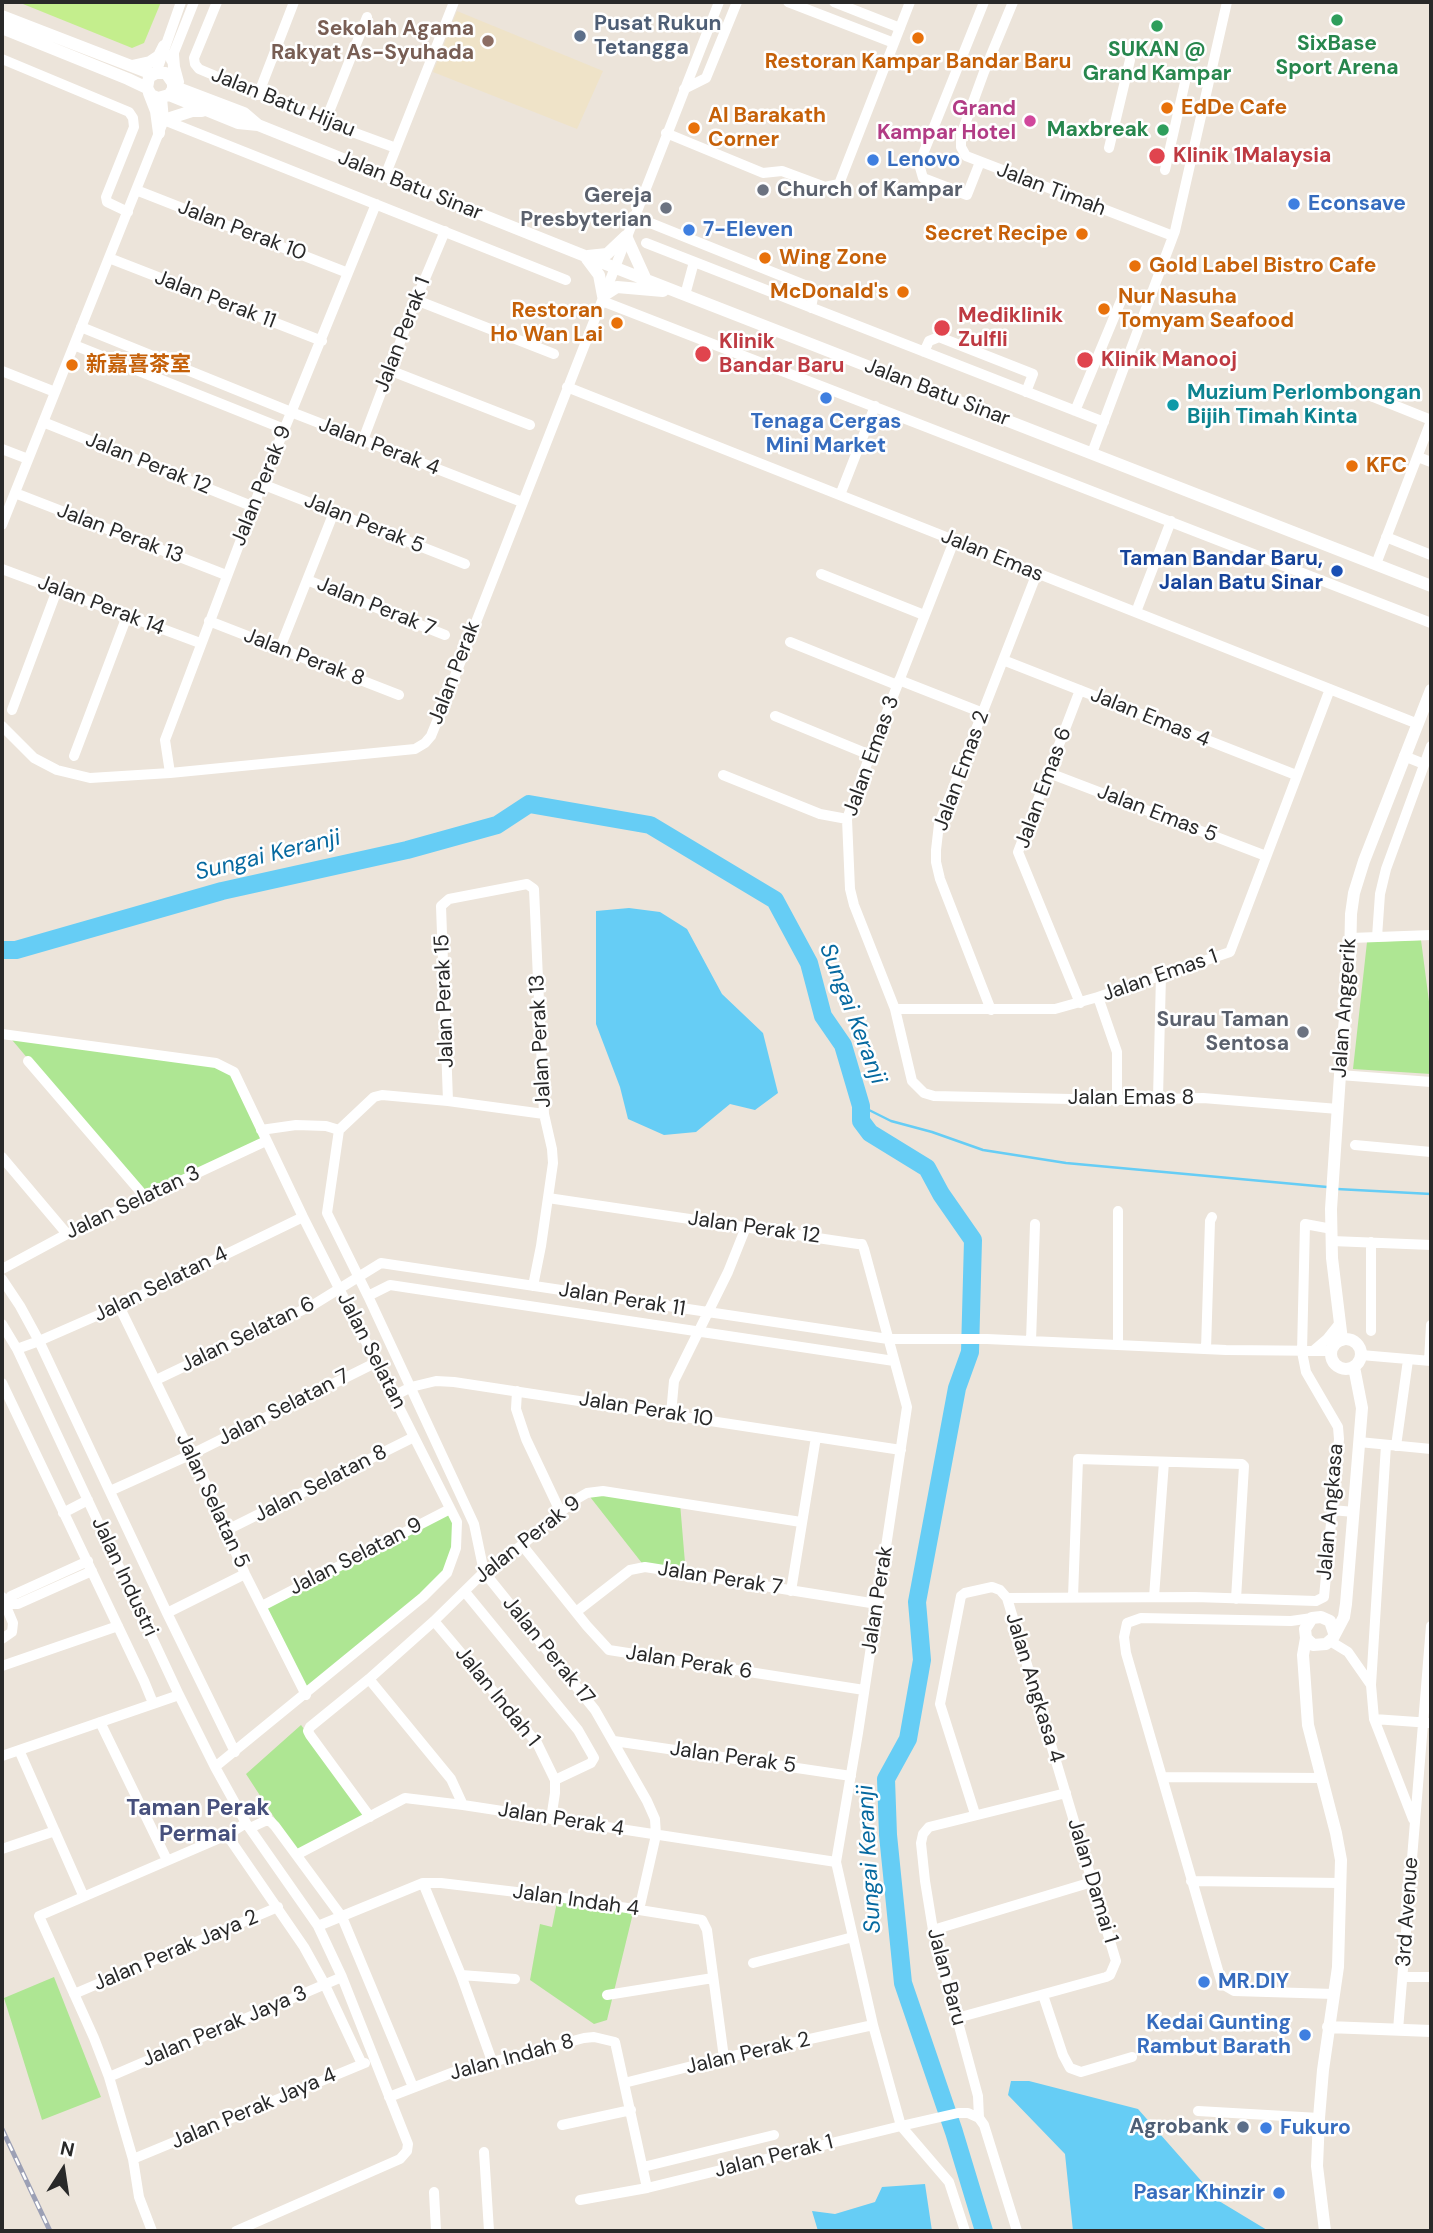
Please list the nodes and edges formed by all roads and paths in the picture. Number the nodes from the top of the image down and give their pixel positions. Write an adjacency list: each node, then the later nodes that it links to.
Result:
1 (181, 2): 19 (street)
2 (194, 2): 19 (street)
3 (217, 2): 28 (street, Jalan Batu Hijau)
4 (294, 2): 28 (street)
5 (454, 2): 35 (street)
6 (719, 2): 25 (street, Jalan Perak)
7 (737, 2): 25 (street)
8 (788, 2): 18 (street)
9 (835, 2): 16 (street)
10 (911, 2): 16 (street)
11 (984, 2): 37 (street)
12 (1013, 2): 37 (street, Jalan Timah)
13 (1227, 2): 46 (street)
14 (2, 16): 22 (street)
15 (367, 17): 31 (street)
16 (895, 26): 18 (street)
17 (2, 28): 26 (street)
18 (889, 41): 34 (street)
19 (169, 51): 22 (street); 23 (street); 27 (street)
20 (2, 60): 42 (street)
21 (1129, 60): 36 (street)
22 (128, 66): 23 (street)
23 (158, 73): 26 (street); 27 (street)
24 (1185, 82): 38 (street)
25 (684, 89): 34 (street, Jalan Perak)
26 (148, 90): 27 (street); 33 (street)
27 (172, 93): 29 (street); 30 (street); 32 (street, Jalan Batu Sinar)
28 (258, 95): 31 (street, Jalan Batu Hijau)
29 (206, 110): 30 (street); 32 (street)
30 (164, 120): 33 (street); 41 (street, Jalan Batu Sinar)
31 (326, 122): 35 (street, Jalan Batu Hijau)
32 (258, 125): 39 (street, Jalan Batu Sinar)
33 (159, 133): 40 (street)
34 (666, 133): 43 (street, Jalan Perak)
35 (396, 148): 39 (street)
36 (1109, 148)
37 (980, 162): 46 (street, Jalan Timah)
38 (1165, 170)
39 (385, 176): 48 (street, Jalan Batu Sinar)
40 (136, 190): 42 (street); 52 (street, Jalan Perak 10)
41 (376, 204): 44 (street, Jalan Batu Sinar); 52 (street, Jalan Perak 9)
42 (128, 212): 49 (street)
43 (633, 216): 45 (street, Jalan Perak); 59 (street)
44 (445, 231): 53 (street, Jalan Batu Sinar); 58 (street, Jalan Perak 1)
45 (626, 236): 48 (street); 51 (street, Jalan Perak); 54 (street)
46 (1173, 236): 76 (street)
47 (646, 243): 50 (street, Jalan Batu Sinar)
48 (584, 256): 51 (street, Jalan Batu Sinar); 57 (street)
49 (109, 258): 60 (street); 61 (street, Jalan Perak 11)
50 (694, 262): 56 (street); 59 (street, Jalan Batu Sinar)
51 (614, 267): 54 (street, Jalan Batu Sinar); 57 (street, Jalan Perak)
52 (348, 272): 61 (street, Jalan Perak 9)
53 (566, 280)
54 (646, 280): 56 (street, Jalan Batu Sinar)
55 (1125, 291): 72 (street)
56 (680, 293): 57 (street); 81 (street, Jalan Batu Sinar)
57 (603, 298): 67 (street, Jalan Perak); 71 (street)
58 (416, 300): 64 (street); 65 (street, Jalan Perak 1)
59 (811, 308): 63 (street, Jalan Batu Sinar)
60 (81, 327): 62 (street); 73 (street, Jalan Perak 4)
61 (321, 341): 73 (street, Jalan Perak 9)
62 (74, 345): 68 (street); 78 (street)
63 (924, 352): 69 (street, Jalan Batu Sinar); 69 (street)
64 (554, 354)
65 (389, 370): 77 (street); 79 (street, Jalan Perak 1)
66 (2, 372): 68 (street)
67 (567, 387): 87 (street, Jalan Emas); 88 (street, Jalan Perak)
68 (55, 392): 75 (street)
69 (1026, 392): 72 (street, Jalan Batu Sinar)
70 (1360, 392): 74 (street)
71 (875, 406): 87 (street); 91 (street)
72 (1075, 411): 76 (street, Jalan Batu Sinar)
73 (291, 412): 78 (street, Jalan Perak 9); 79 (street, Jalan Perak 4)
74 (1431, 420): 82 (street)
75 (43, 422): 83 (street); 89 (street, Jalan Perak 12)
76 (1104, 422): 81 (street)
77 (530, 425)
78 (284, 429): 85 (street, Jalan Perak 9)
79 (363, 440): 88 (street, Jalan Perak 4)
80 (2, 449): 83 (street)
81 (1092, 453): 97 (street, Jalan Batu Sinar)
82 (1418, 457): 84 (street); 93 (street)
83 (28, 459): 86 (street)
84 (1431, 462)
85 (262, 484): 89 (street, Jalan Perak 9); 90 (street, Jalan Perak 5)
86 (15, 493): 92 (street); 101 (street, Jalan Perak 13)
87 (840, 495): 94 (street, Jalan Emas)
88 (522, 502): 133 (street, Jalan Perak)
89 (254, 507): 101 (street, Jalan Perak 9)
90 (334, 512): 96 (street, Jalan Perak 5); 102 (street)
91 (1171, 522): 107 (street); 111 (street)
92 (2, 525)
93 (1386, 537): 95 (street); 97 (street)
94 (954, 541): 99 (street, Jalan Emas); 108 (street, Jalan Emas 3)
95 (1431, 555)
96 (465, 564)
97 (1376, 564): 103 (street, Jalan Batu Sinar)
98 (2, 569): 105 (street, Jalan Perak 14)
99 (1037, 573): 107 (street, Jalan Emas); 116 (street, Jalan Emas 2)
100 (821, 574): 108 (street)
101 (226, 576): 110 (street, Jalan Perak 9)
102 (307, 580): 112 (street, Jalan Perak 7); 115 (street)
103 (1416, 580): 104 (street, Jalan Batu Sinar); 106 (street)
104 (1431, 586)
105 (57, 590): 109 (street, Jalan Perak 14); 122 (street)
106 (1431, 594)
107 (1136, 612): 118 (street, Jalan Emas)
108 (924, 615): 117 (street, Jalan Emas 3)
109 (127, 616): 114 (street, Jalan Perak 14); 129 (street)
110 (209, 621): 114 (street, Jalan Perak 9); 115 (street, Jalan Perak 8)
111 (1431, 623)
112 (445, 635)
113 (790, 642): 117 (street)
114 (200, 643): 133 (street, Jalan Perak 9)
115 (280, 648): 121 (street, Jalan Perak 8)
116 (1003, 660): 119 (street, Jalan Emas 4); 123 (street, Jalan Emas 2)
117 (898, 682): 123 (street); 128 (street, Jalan Emas 3)
118 (1330, 689): 125 (street, Jalan Emas); 135 (street, Jalan Emas 1)
119 (1080, 690): 132 (street, Jalan Emas 6); 135 (street, Jalan Emas 4)
120 (1431, 690): 125 (street, Jalan Anggerik)
121 (399, 695)
122 (12, 710)
123 (983, 713): 146 (street, Jalan Emas 2)
124 (775, 716): 128 (street)
125 (1418, 724): 130 (street, Jalan Anggerik)
126 (2, 726): 133 (street, Jalan Perak)
127 (1431, 746): 131 (street)
128 (870, 755): 136 (street, Jalan Emas 3)
129 (74, 756)
130 (1404, 756): 131 (street); 141 (street, Jalan Anggerik)
131 (1424, 764): 140 (street)
132 (1048, 772): 137 (street, Jalan Emas 5); 144 (street, Jalan Emas 6)
133 (170, 773)
134 (723, 775): 136 (street)
135 (1296, 775): 137 (street, Jalan Emas 1)
136 (847, 820): 145 (street, Jalan Emas 3)
137 (1266, 856): 142 (street, Jalan Emas 1)
138 (443, 902): 154 (street, Jalan Perak 15); 156 (street, Jalan Perak 13)
139 (1431, 935): 140 (street)
140 (1377, 937): 141 (street)
141 (1351, 938): 149 (street, Jalan Anggerik)
142 (1161, 975): 143 (street, Jalan Emas 1); 152 (street)
143 (1098, 997): 144 (street, Jalan Emas 1); 153 (street)
144 (1080, 1003): 146 (street, Jalan Emas 1)
145 (895, 1009): 146 (street, Jalan Emas 1); 151 (street, Jalan Emas 3)
146 (991, 1010)
147 (2, 1034): 157 (street, Jalan Selatan)
148 (28, 1061): 163 (street)
149 (1340, 1075): 150 (street); 155 (street, Jalan Anggerik)
150 (1431, 1082)
151 (924, 1093): 153 (street, Jalan Emas 8)
152 (1158, 1098): 153 (street, Jalan Emas 8); 155 (street, Jalan Emas 8)
153 (1117, 1100)
154 (448, 1101): 156 (street); 158 (street)
155 (1338, 1109): 171 (street, Jalan Anggerik)
156 (544, 1114): 164 (street, Jalan Perak 13)
157 (261, 1130): 158 (street); 159 (street, Jalan Selatan)
158 (339, 1130): 175 (street)
159 (266, 1141): 163 (street, Jalan Selatan 3); 166 (street, Jalan Selatan)
160 (1355, 1145): 161 (street)
161 (1431, 1152)
162 (2, 1157): 170 (street)
163 (145, 1198): 170 (street, Jalan Selatan 3)
164 (548, 1198): 169 (street, Jalan Perak 12); 177 (street, Jalan Perak 13)
165 (1118, 1211): 191 (street)
166 (303, 1217): 178 (street, Jalan Selatan); 180 (street, Jalan Selatan 4)
167 (1212, 1217): 193 (street)
168 (1035, 1224): 188 (street)
169 (746, 1227): 181 (street); 187 (street, Jalan Perak 12)
170 (68, 1234): 174 (street, Jalan Selatan 3)
171 (1332, 1235): 172 (street); 183 (street, Jalan Anggerik); 195 (street)
172 (1371, 1242): 173 (street); 186 (street)
173 (1431, 1245)
174 (2, 1269)
175 (358, 1276): 177 (street, Jalan Perak 11); 178 (street, Jalan Perak 11); 179 (street, Jalan Perak 17)
176 (2, 1279): 190 (street)
177 (533, 1286): 181 (street, Jalan Perak 11)
178 (340, 1288): 200 (street, Jalan Selatan); 202 (street, Jalan Selatan 6)
179 (368, 1296): 185 (street, Jalan Perak 11); 204 (street, Jalan Perak 17)
180 (119, 1306): 190 (street, Jalan Selatan 4); 202 (street, Jalan Selatan 5)
181 (708, 1313): 185 (street); 187 (street, Jalan Perak 11)
182 (2, 1324): 192 (street, Jalan Industri)
183 (1339, 1324): 189 (street, Jalan Anggerik); 195 (street)
184 (1431, 1325): 199 (street)
185 (698, 1331): 198 (street, Jalan Perak 11); 207 (street)
186 (1371, 1331)
187 (888, 1339): 188 (street, Jalan Perak 11); 198 (street, Jalan Perak)
188 (1031, 1340): 191 (street, Jalan Perak 11)
189 (1342, 1340): 194 (street); 196 (street)
190 (39, 1341): 192 (street, Jalan Selatan 4); 216 (street)
191 (1118, 1345): 193 (street, Jalan Perak 11)
192 (17, 1349): 217 (street, Jalan Industri)
193 (1206, 1349): 195 (street, Jalan Perak 11)
194 (1332, 1351): 195 (street, Jalan Perak 11); 201 (street)
195 (1307, 1352): 219 (street, Jalan Angkasa)
196 (1361, 1355): 197 (street); 201 (street)
197 (1408, 1360): 199 (street); 211 (street)
198 (894, 1361): 213 (street, Jalan Perak)
199 (1430, 1361)
200 (377, 1362): 206 (street, Jalan Selatan); 214 (street, Jalan Selatan 7)
201 (1354, 1367): 210 (street)
202 (156, 1380): 214 (street, Jalan Selatan 5)
203 (2, 1383): 222 (street, Jalan Industri)
204 (411, 1387): 205 (street, Jalan Perak 10); 206 (street, Jalan Perak 10); 227 (street, Jalan Perak 17)
205 (517, 1391): 207 (street, Jalan Perak 10); 220 (street)
206 (394, 1396): 208 (street, Jalan Selatan)
207 (671, 1414): 209 (street, Jalan Perak 10)
208 (414, 1437): 218 (street, Jalan Selatan); 224 (street, Jalan Selatan 8)
209 (816, 1437): 213 (street, Jalan Perak 10); 223 (street)
210 (1359, 1443): 211 (street); 221 (street)
211 (1391, 1445): 212 (street); 250 (street)
212 (1431, 1449)
213 (901, 1450): 237 (street, Jalan Perak)
214 (192, 1454): 216 (street, Jalan Selatan 7); 224 (street, Jalan Selatan 5)
215 (1164, 1462): 232 (street); 233 (street); 235 (street)
216 (110, 1491): 240 (street)
217 (88, 1500): 222 (street); 252 (street, Jalan Industri)
218 (450, 1509): 238 (street, Jalan Selatan 9); 253 (street, Jalan Selatan)
219 (1332, 1510): 221 (street); 235 (street, Jalan Angkasa)
220 (561, 1511): 223 (street, Jalan Perak 9); 225 (street, Jalan Perak 9)
221 (1354, 1512): 231 (street)
222 (63, 1513): 226 (street, Jalan Industri)
223 (801, 1522): 230 (street)
224 (227, 1530): 228 (street, Jalan Selatan 5)
225 (522, 1545): 227 (street, Jalan Perak 9); 239 (street, Jalan Perak 6)
226 (90, 1566): 236 (street); 244 (street, Jalan Industri)
227 (484, 1572): 229 (street, Jalan Perak 9); 258 (street, Jalan Perak 17)
228 (245, 1574): 238 (street, Jalan Selatan 5); 240 (street)
229 (465, 1591): 243 (street, Jalan Perak 9); 266 (street)
230 (791, 1591): 237 (street, Jalan Perak 7); 239 (street, Jalan Perak 7)
231 (1347, 1593): 241 (street); 247 (street)
232 (1073, 1597): 233 (street); 234 (street)
233 (1154, 1597): 235 (street)
234 (1007, 1598): 267 (street, Jalan Angkasa 4); 269 (street, Jalan Angkasa 4)
235 (1236, 1599)
236 (4, 1600): 246 (street)
237 (877, 1604): 251 (street, Jalan Perak)
238 (262, 1606): 253 (street, Jalan Selatan 5)
239 (576, 1612): 251 (street, Jalan Perak 6)
240 (167, 1613): 260 (street)
241 (1317, 1617): 242 (street); 247 (street); 247 (street)
242 (1276, 1620): 247 (street); 264 (street)
243 (434, 1621): 249 (street, Jalan Perak 9); 266 (street, Jalan Indah 1)
244 (118, 1626): 248 (street); 254 (street, Jalan Industri)
245 (1431, 1626): 257 (street, 3rd Avenue)
246 (2, 1639)
247 (1319, 1639): 250 (street); 265 (street)
248 (2, 1666)
249 (369, 1679): 268 (street); 270 (street, Jalan Perak 9)
250 (1371, 1685): 255 (street)
251 (864, 1690): 263 (street, Jalan Perak)
252 (179, 1695): 254 (street); 262 (street, Jalan Industri)
253 (306, 1695): 260 (street, Jalan Selatan)
254 (153, 1703): 256 (street)
255 (1374, 1719): 257 (street); 272 (street)
256 (100, 1722): 259 (street); 279 (street)
257 (1427, 1723): 272 (street, 3rd Avenue)
258 (614, 1741): 263 (street, Jalan Perak 5); 276 (street, Jalan Perak 17)
259 (19, 1750): 261 (street); 274 (street)
260 (235, 1752): 262 (street, Jalan Selatan)
261 (2, 1756)
262 (215, 1767): 273 (street, Jalan Industri)
263 (851, 1776): 280 (street, Jalan Perak)
264 (1161, 1777): 265 (street); 281 (street)
265 (1322, 1778): 284 (street)
266 (555, 1780): 271 (street)
267 (1066, 1793): 269 (street); 282 (street, Jalan Damai 1)
268 (463, 1805): 270 (street, Jalan Perak 4); 271 (street, Jalan Perak 4)
269 (975, 1814): 290 (street, Jalan Baru)
270 (370, 1816): 278 (street, Jalan Perak 4)
271 (551, 1819): 276 (street, Jalan Perak 4)
272 (1414, 1823): 294 (street, 3rd Avenue)
273 (248, 1826): 275 (street); 278 (street); 289 (street, Jalan Industri)
274 (54, 1831): 277 (street); 285 (street)
275 (227, 1835): 279 (street); 286 (street)
276 (656, 1835): 280 (street, Jalan Perak 4); 287 (street)
277 (2, 1849)
278 (298, 1854): 288 (street)
279 (167, 1860): 285 (street)
280 (836, 1863): 291 (street)
281 (1191, 1881): 284 (street); 301 (street)
282 (1092, 1882): 290 (street); 303 (street, Jalan Damai 1)
283 (423, 1883): 287 (street, Jalan Indah 4); 288 (street, Jalan Indah 4); 293 (street)
284 (1340, 1883): 301 (street)
285 (83, 1895): 300 (street)
286 (278, 1907): 299 (street); 300 (street, Jalan Perak Jaya 2)
287 (639, 1910): 297 (street, Jalan Indah 4)
288 (342, 1917): 289 (street, Jalan Indah 4); 316 (street)
289 (318, 1926): 296 (street, Jalan Industri)
290 (933, 1930): 304 (street, Jalan Baru)
291 (853, 1937): 292 (street); 305 (street)
292 (753, 1963)
293 (461, 1975): 298 (street); 312 (street)
294 (1403, 1977): 295 (street); 307 (street, 3rd Avenue)
295 (1431, 1977)
296 (342, 1978): 299 (street, Jalan Perak Jaya 3); 311 (street, Jalan Industri)
297 (713, 1978): 302 (street); 310 (street, Jalan Indah 4)
298 (515, 1979)
299 (325, 1985): 313 (street); 314 (street, Jalan Perak Jaya 3)
300 (74, 1994): 314 (street)
301 (1334, 1994): 306 (street)
302 (607, 1995)
303 (1043, 1995): 304 (street); 309 (street)
304 (957, 2018): 320 (street, Jalan Baru)
305 (873, 2025): 310 (street, Jalan Perak 2); 323 (street)
306 (1328, 2027): 307 (street); 321 (street)
307 (1398, 2030): 308 (street)
308 (1431, 2031)
309 (1132, 2057)
310 (724, 2058): 315 (street, Jalan Perak 2)
311 (376, 2060): 313 (street, Jalan Perak Jaya 4); 317 (street, Jalan Industri)
312 (492, 2061): 315 (street, Jalan Indah 8); 316 (street, Jalan Indah 8)
313 (362, 2064): 326 (street, Jalan Perak Jaya 4)
314 (109, 2077): 326 (street)
315 (624, 2083): 318 (street, Jalan Indah 8)
316 (413, 2087): 317 (street, Jalan Indah 8)
317 (389, 2097): 332 (street, Jalan Industri)
318 (631, 2110): 322 (street); 327 (street, Jalan Indah 8)
319 (1198, 2111): 321 (street)
320 (979, 2118): 323 (street); 336 (street, Jalan Baru)
321 (1319, 2118): 337 (street)
322 (562, 2125)
323 (901, 2126): 328 (street, Jalan Perak 1); 335 (street)
324 (774, 2135): 327 (street)
325 (484, 2152): 334 (street)
326 (133, 2159): 331 (street)
327 (643, 2167): 328 (street, Jalan Indah 8)
328 (647, 2188): 330 (street, Jalan Perak 1)
329 (433, 2192): 333 (street)
330 (580, 2200)
331 (152, 2231)
332 (236, 2231)
333 (436, 2231)
334 (489, 2231)
335 (965, 2231)
336 (1017, 2231)
337 (1325, 2231)

